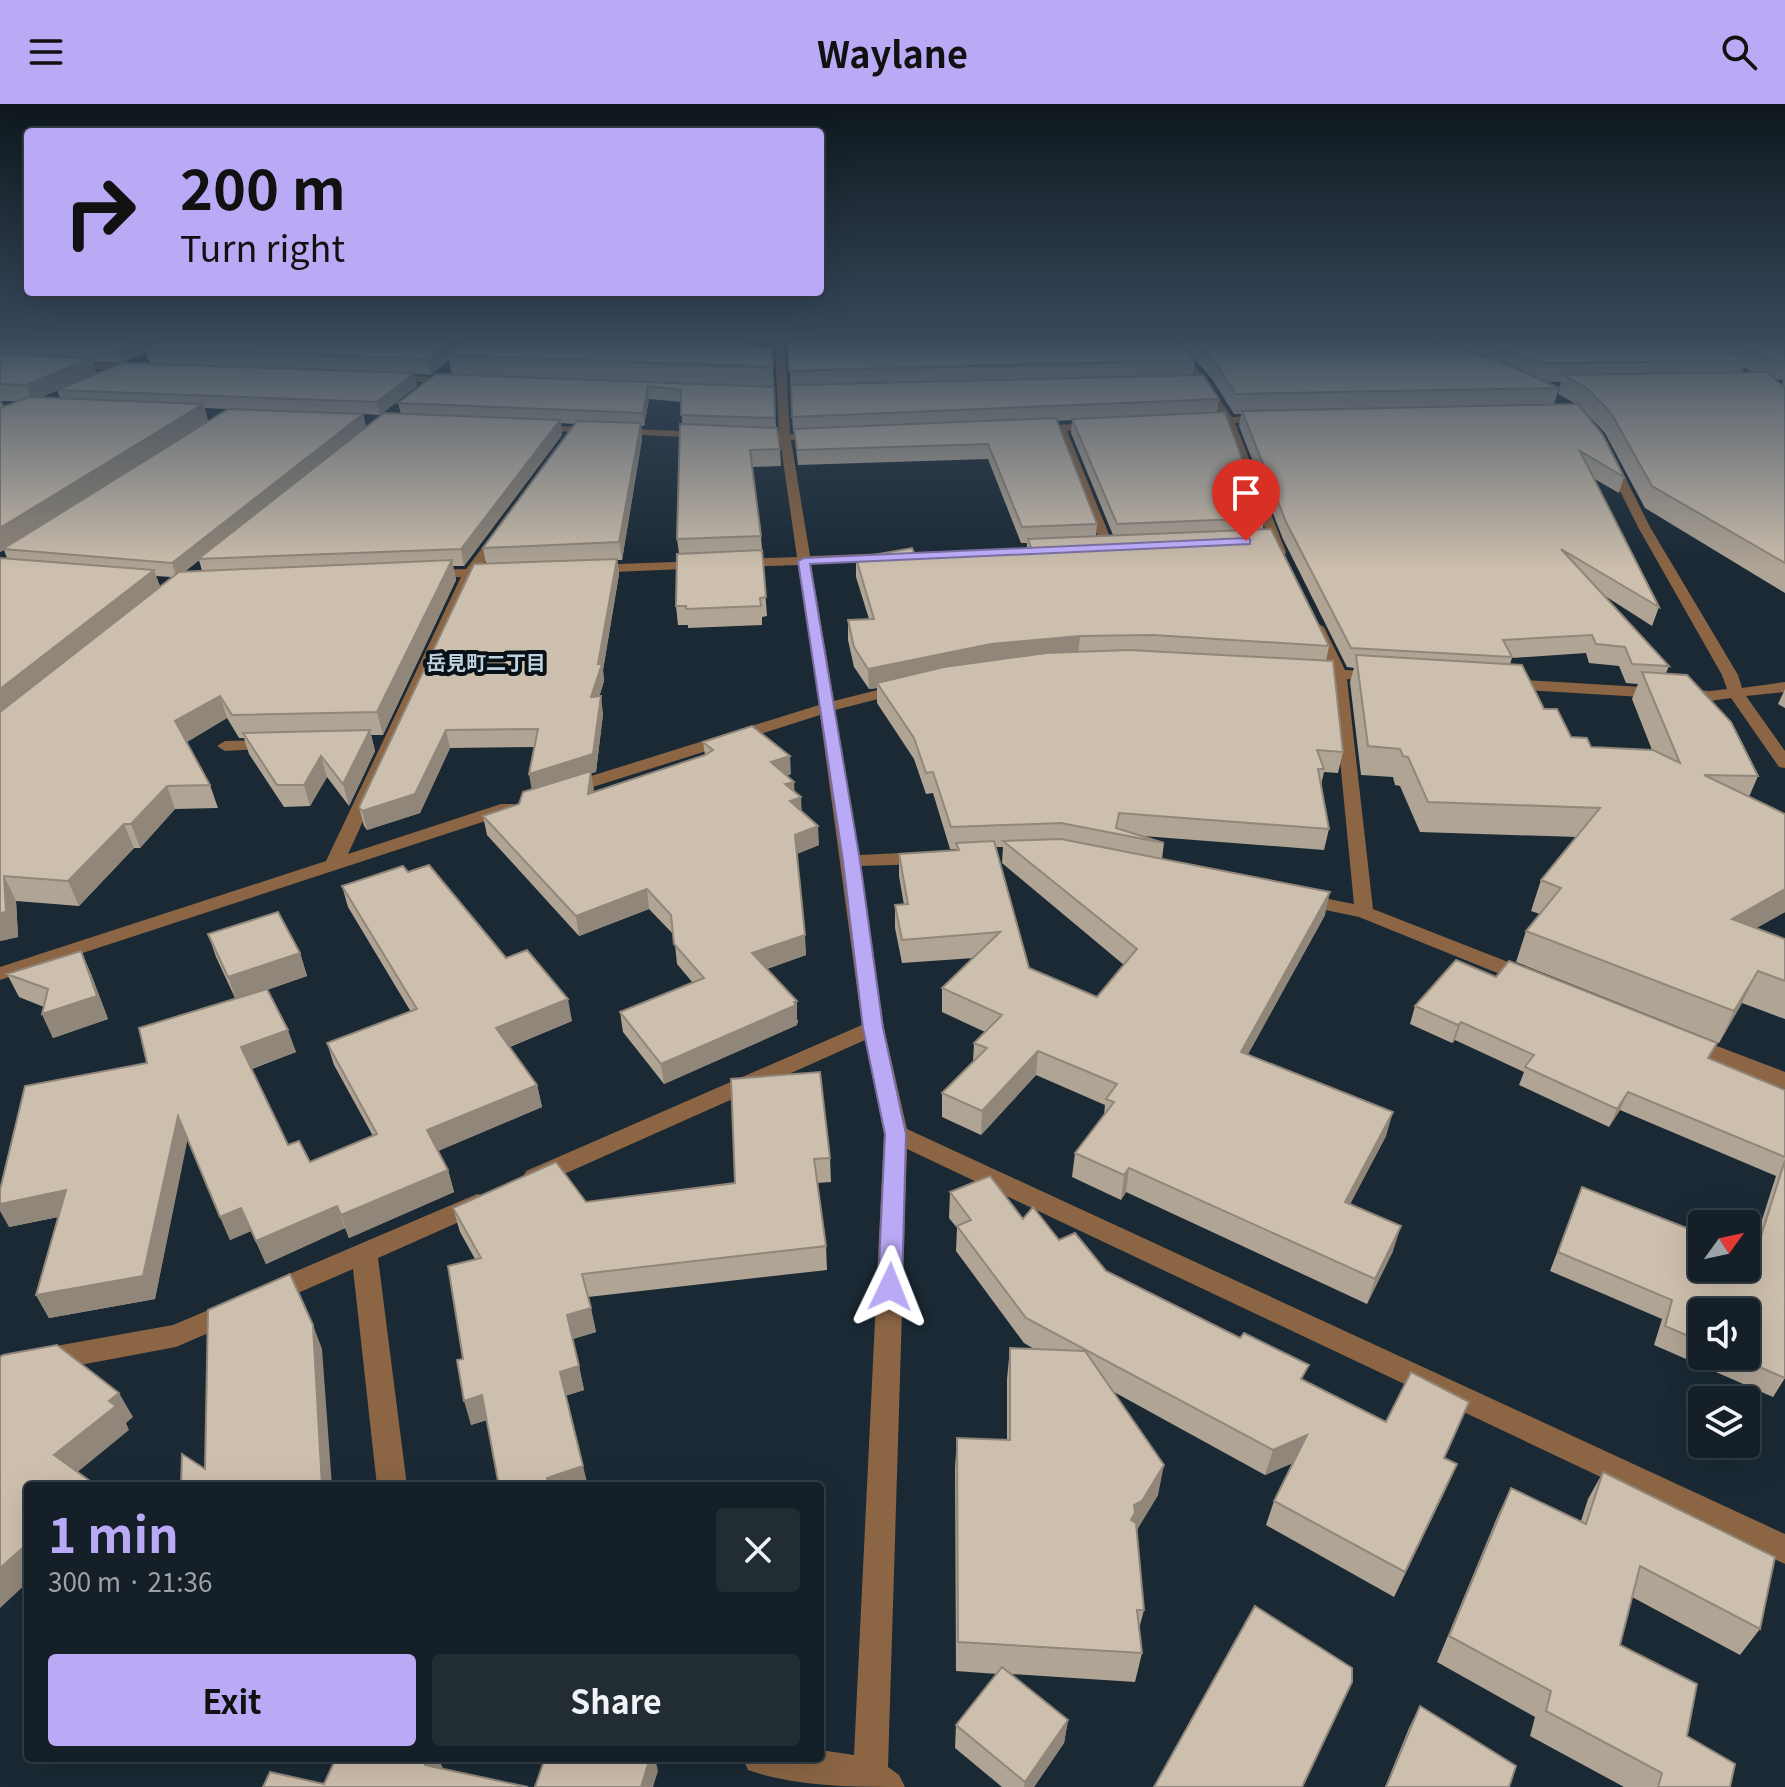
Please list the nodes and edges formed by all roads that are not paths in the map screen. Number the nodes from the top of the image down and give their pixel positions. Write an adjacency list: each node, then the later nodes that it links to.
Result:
1 (783, 414): 13 (street)
2 (1225, 414): 4 (street)
3 (1277, 419): 4 (street)
4 (1229, 420): 5 (street); 16 (street)
5 (1183, 422)
6 (1107, 426): 8 (street)
7 (516, 428): 10 (street)
8 (1061, 428): 9 (street); 20 (street)
9 (1015, 430)
10 (725, 436)
11 (740, 437): 13 (street)
12 (831, 437): 13 (street)
13 (785, 438): 22 (street)
14 (1602, 444): 35 (street)
15 (505, 525): 26 (street)
16 (1274, 540): 17 (street); 23 (street)
17 (1259, 541)
18 (1124, 548): 20 (street)
19 (1094, 549): 20 (street)
20 (1109, 549)
21 (1063, 551): 22 (street)
22 (804, 561): 24 (street); 36 (street)
23 (1287, 566)
24 (581, 569)
25 (502, 572): 26 (street)
26 (470, 573): 27 (street); 42 (street)
27 (409, 575)
28 (1313, 620): 30 (street)
29 (1286, 670): 30 (street)
30 (1339, 673): 31 (street); 44 (street)
31 (1401, 677)
32 (1494, 683): 35 (street)
33 (915, 686): 36 (street)
34 (1785, 687): 35 (street)
35 (1736, 694): 39 (street)
36 (828, 707): 41 (street); 42 (street)
37 (284, 745): 38 (street)
38 (225, 746)
39 (1785, 763)
40 (947, 857): 41 (street)
41 (851, 861): 47 (street)
42 (335, 862): 45 (street)
43 (1287, 897): 44 (street)
44 (1364, 912): 46 (street)
45 (0, 974)
46 (1553, 987)
47 (873, 1028): 50 (street); 51 (street)
48 (1669, 1034): 49 (street)
49 (1785, 1081)
50 (896, 1134): 54 (street); 56 (street)
51 (364, 1252): 52 (street); 53 (street)
52 (0, 1368)
53 (392, 1482)
54 (1785, 1549)
55 (779, 1762): 56 (street)
56 (876, 1783)

